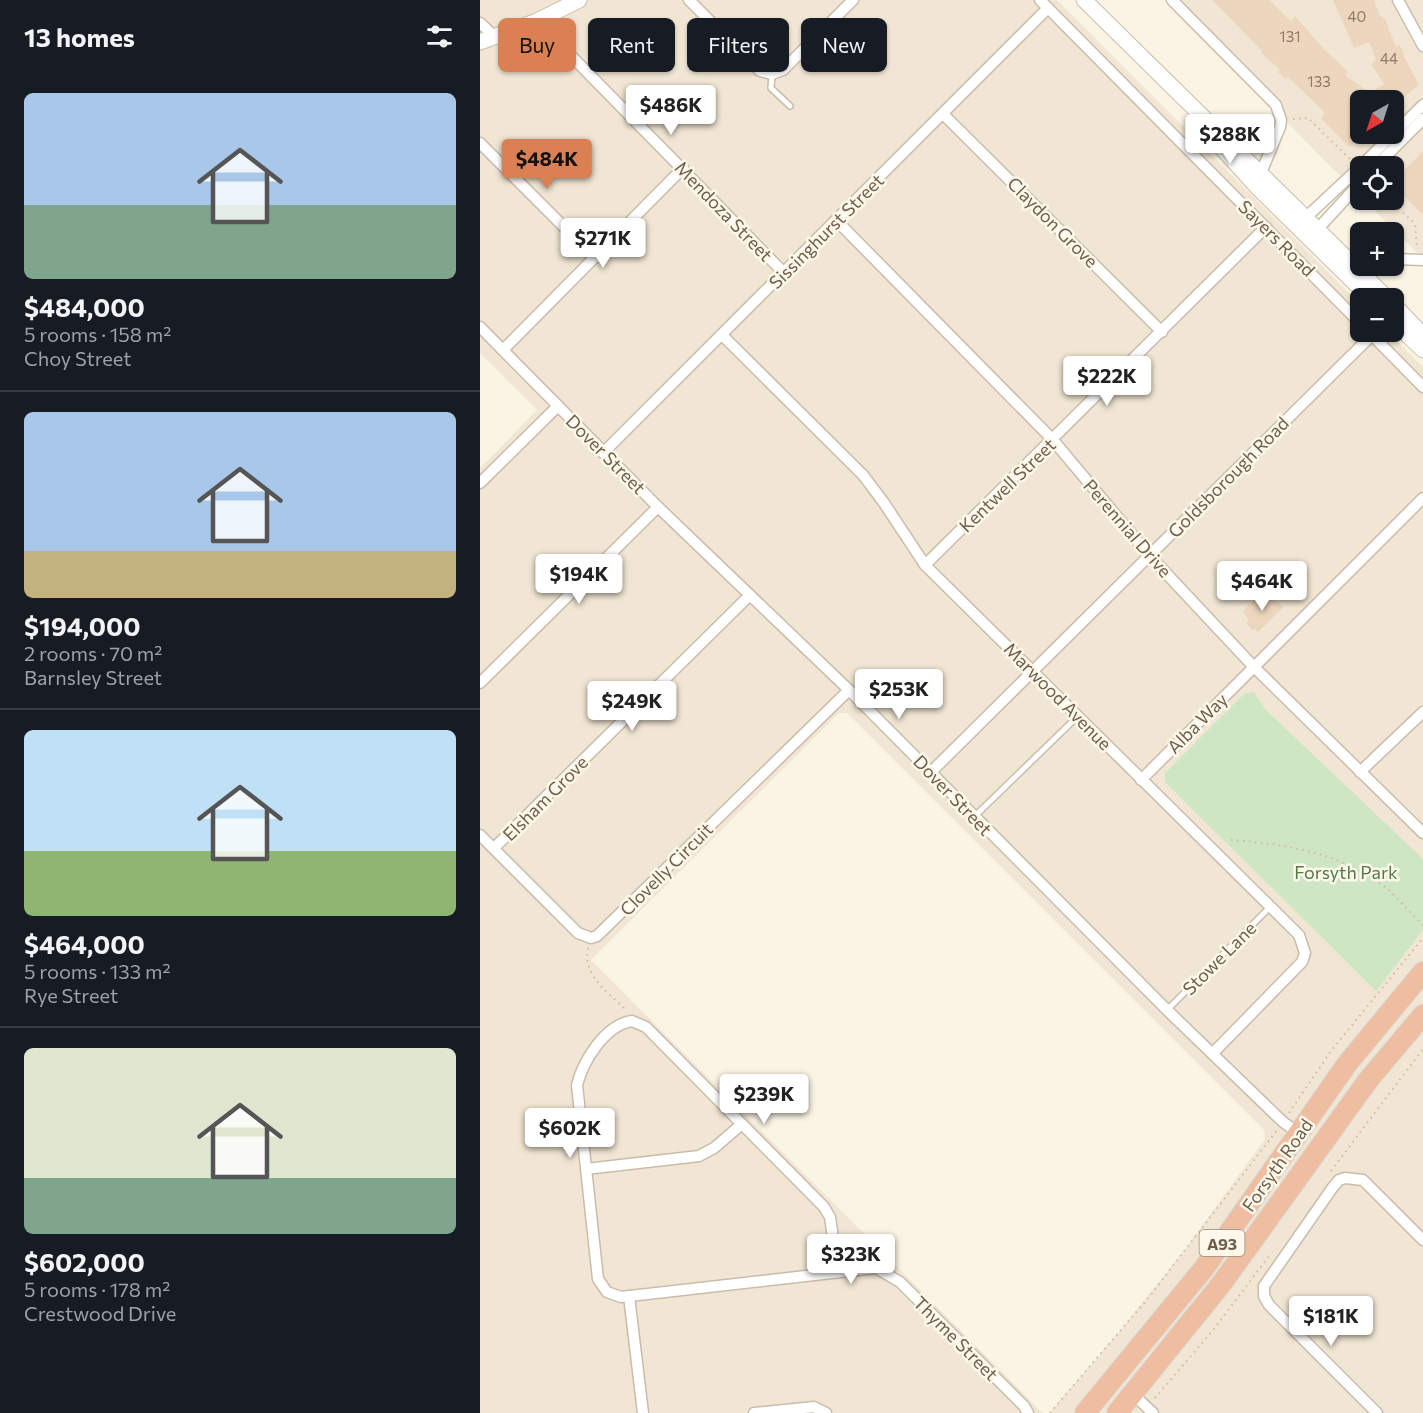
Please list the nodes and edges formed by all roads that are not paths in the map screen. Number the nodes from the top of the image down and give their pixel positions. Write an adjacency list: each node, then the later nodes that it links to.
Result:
1 (579, 0): 8 (main road)
2 (689, 0): 13 (street)
3 (853, 0): 13 (street)
4 (1084, 0): 14 (main road, Sayers Road)
5 (1172, 0): 23 (street, Sayers Road)
6 (1398, 0): 11 (street)
7 (1044, 4): 17 (street, Sissinghurst Street); 28 (street, Sayers Road)
8 (543, 18)
9 (480, 23): 10 (street)
10 (488, 40)
11 (1423, 46)
12 (576, 60): 22 (street, Mendoza Street)
13 (772, 74): 16 (lane)
14 (1174, 90): 23 (main road, Sayers Road); 27 (main road, Sayers Road)
15 (1423, 105): 20 (street)
16 (790, 106)
17 (944, 114): 26 (street, Sissinghurst Street); 41 (street, Claydon Grove)
18 (1423, 118): 21 (street)
19 (480, 143): 31 (street)
20 (1371, 156)
21 (1386, 156)
22 (683, 168): 31 (street); 34 (street, Mendoza Street)
23 (1261, 173): 27 (main road, Sayers Road)
24 (1350, 176): 27 (street)
25 (1350, 194): 29 (street)
26 (836, 220): 34 (street, Sissinghurst Street); 51 (street, Perennial Drive)
27 (1302, 222): 29 (main road, Sayers Road)
28 (1266, 227): 38 (street, Sayers Road); 41 (street, Kentwell Street)
29 (1314, 234): 30 (main road, Sayers Road); 36 (main road, Sayers Road)
30 (1350, 256)
31 (595, 258): 47 (street)
32 (1404, 259): 33 (street)
33 (1420, 260)
34 (784, 273): 44 (street, Sissinghurst Street)
35 (1369, 276): 37 (main road, Sayers Road)
36 (1361, 288)
37 (1379, 288)
38 (1350, 313)
39 (1404, 315): 43 (main road)
40 (480, 327): 47 (street, Dover Street)
41 (1162, 332): 51 (street, Kentwell Street)
42 (1404, 332): 48 (main road)
43 (1423, 334)
44 (722, 335): 52 (street, Sissinghurst Street); 57 (street, Marwood Avenue)
45 (1361, 342): 56 (street, Goldsborough Road)
46 (1379, 342): 49 (street)
47 (502, 350): 50 (street, Dover Street)
48 (1423, 350)
49 (1423, 387)
50 (558, 406): 52 (street, Dover Street); 53 (street)
51 (1053, 440): 56 (street, Perennial Drive); 57 (street, Kentwell Street)
52 (603, 453): 55 (street, Dover Street)
53 (480, 483)
54 (1423, 498): 59 (street, Alba Way)
55 (658, 507): 58 (street, Dover Street); 61 (street)
56 (1149, 555): 59 (street, Perennial Drive); 60 (street, Goldsborough Road)
57 (925, 565): 60 (street, Marwood Avenue)
58 (750, 595): 62 (street, Dover Street); 71 (street, Elsham Grove)
59 (1253, 666): 66 (street, Perennial Drive); 67 (street, Alba Way)
60 (1032, 671): 64 (street, Marwood Avenue); 65 (street, Goldsborough Road)
61 (480, 683)
62 (849, 690): 65 (street, Dover Street); 71 (street, Clovelly Circuit)
63 (1423, 712): 66 (street)
64 (1078, 716): 67 (street, Marwood Avenue); 68 (lane)
65 (931, 772): 68 (street, Dover Street)
66 (1360, 772): 69 (street, Perennial Drive)
67 (1141, 780): 72 (street, Marwood Avenue)
68 (974, 818): 74 (street, Dover Street)
69 (1423, 833)
70 (480, 835): 71 (street)
71 (494, 848)
72 (1270, 907): 74 (lane, Stowe Lane); 76 (street, Marwood Avenue)
73 (1423, 972): 78 (highway, Forsyth Road / A93)
74 (1167, 1010): 76 (street, Dover Street)
75 (1422, 1020): 79 (highway, Forsyth Road / A93)
76 (1213, 1053): 78 (street, Dover Street)
77 (742, 1124): 80 (street); 80 (street); 82 (street)
78 (1300, 1134): 79 (highway); 84 (highway, Forsyth Road / A93)
79 (1319, 1149): 85 (highway, Forsyth Road / A93)
80 (586, 1169): 83 (street)
81 (1423, 1240): 92 (street)
82 (838, 1272): 83 (street, Thyme Street); 89 (street, Thyme Street)
83 (629, 1296): 86 (street)
84 (1117, 1376): 85 (highway); 90 (highway, Forsyth Road / A93)
85 (1144, 1405): 91 (highway, Forsyth Road / A93)
86 (643, 1413)
87 (754, 1413): 88 (street)
88 (826, 1413)
89 (1028, 1413)
90 (1085, 1413)
91 (1117, 1413)
92 (1377, 1413)

